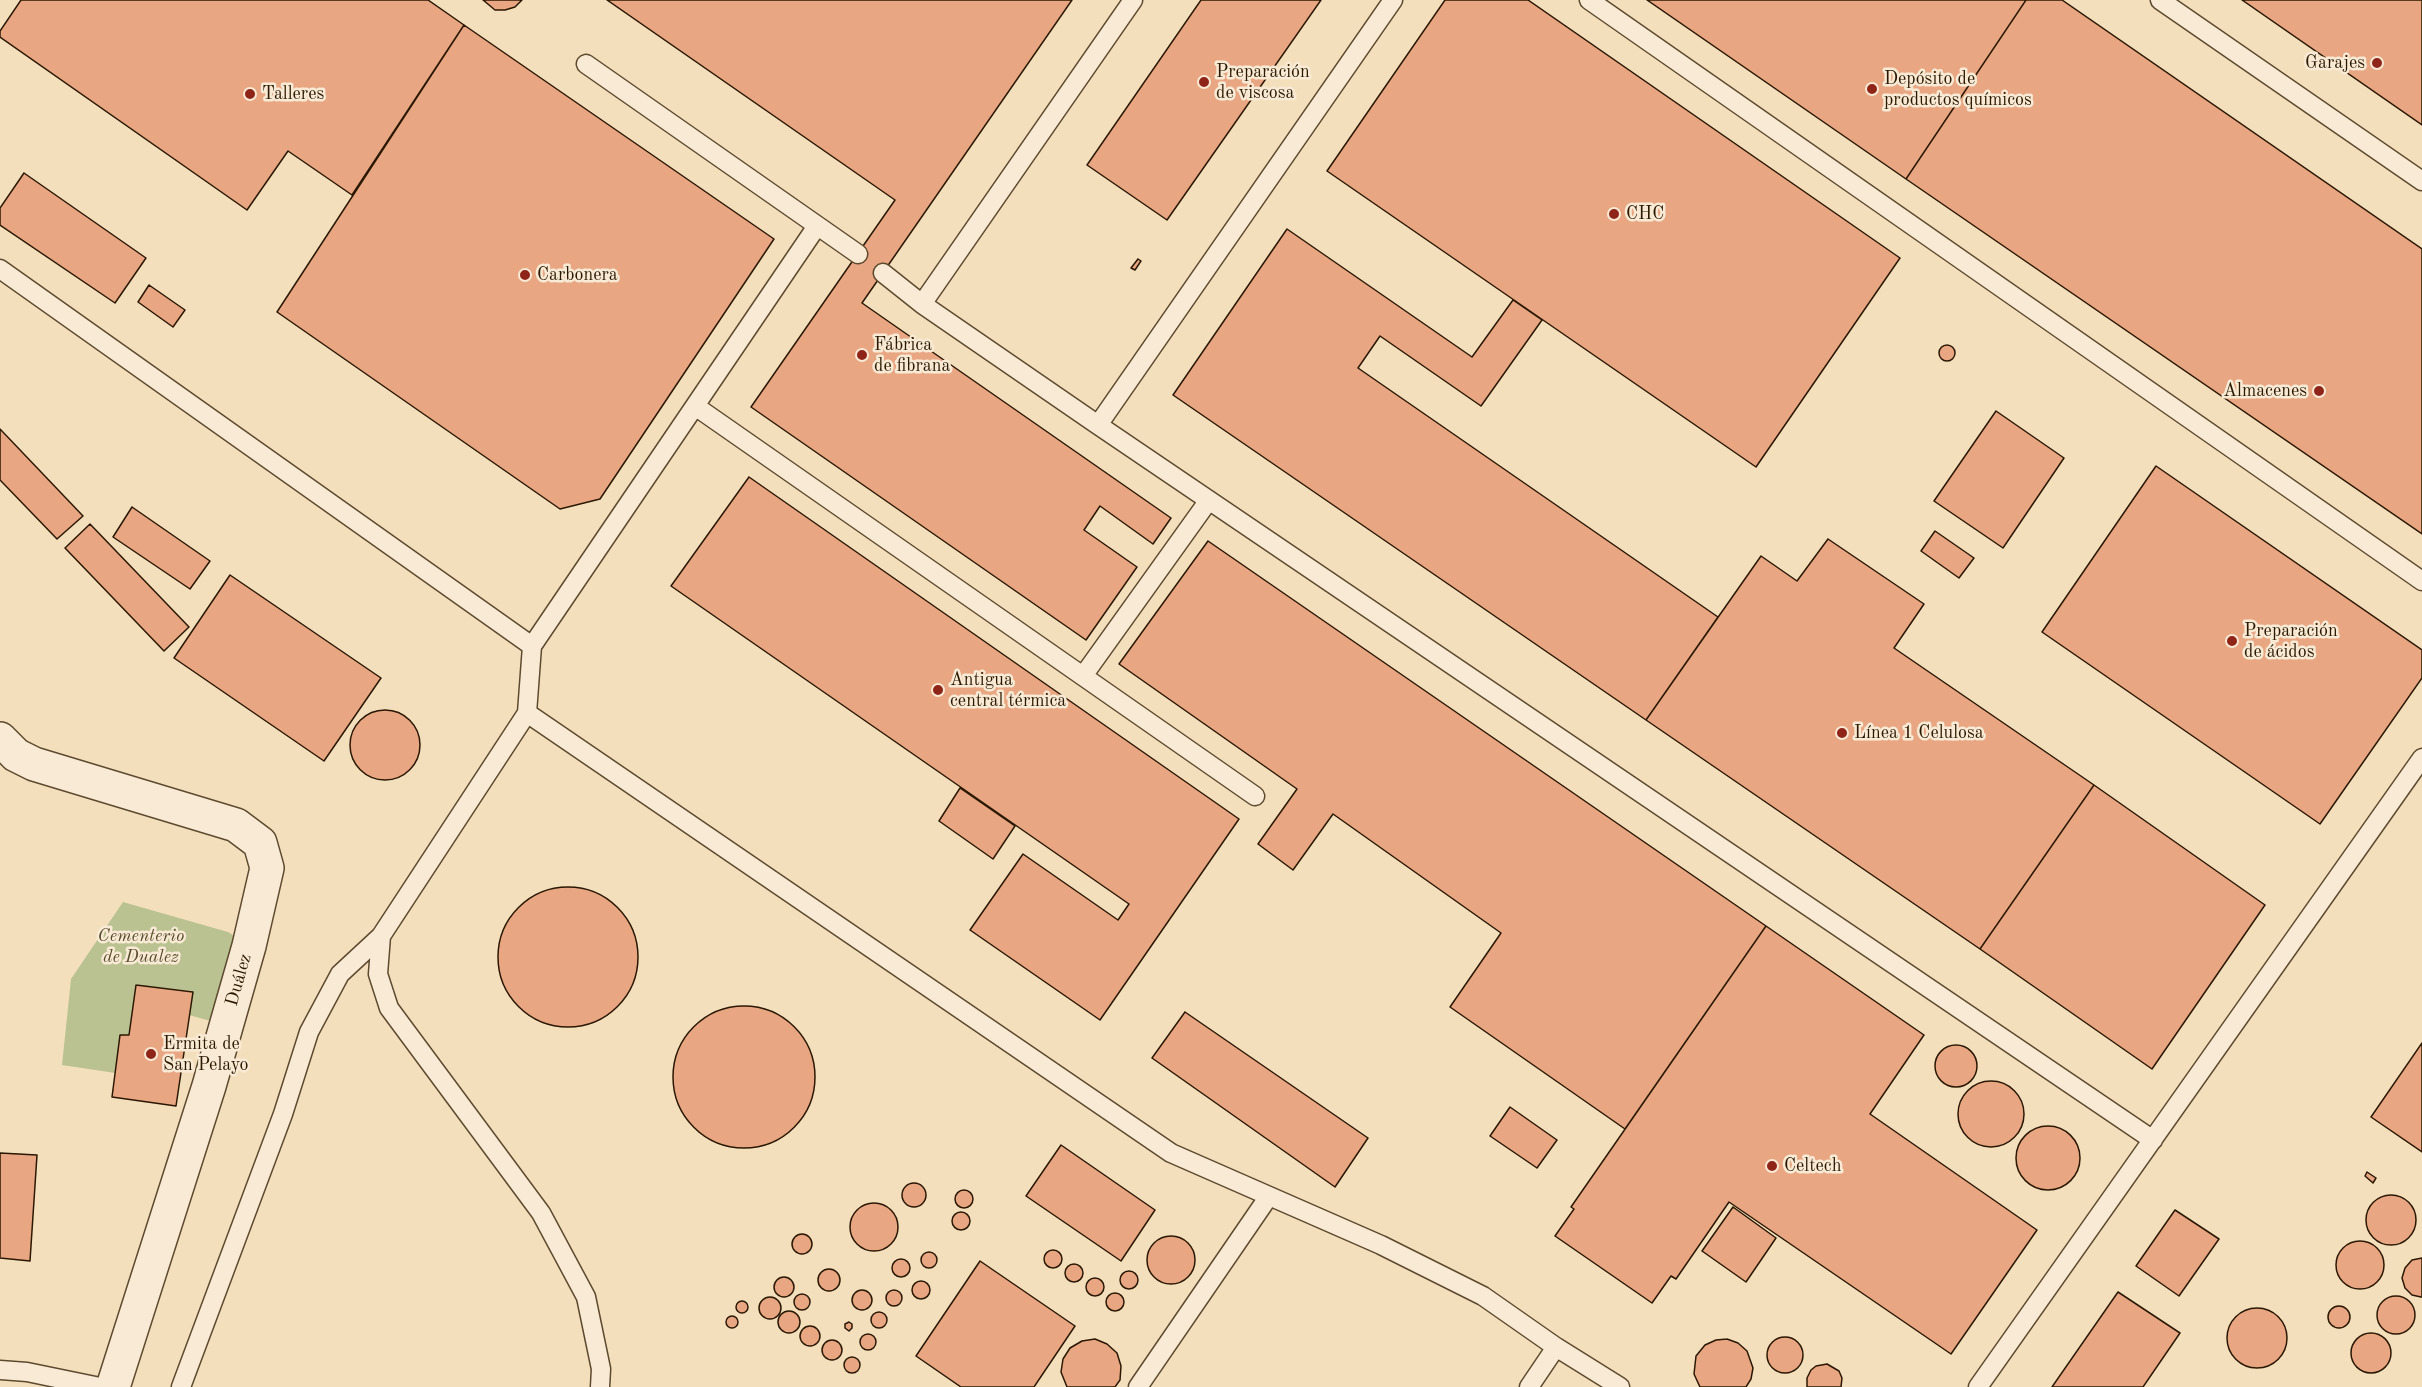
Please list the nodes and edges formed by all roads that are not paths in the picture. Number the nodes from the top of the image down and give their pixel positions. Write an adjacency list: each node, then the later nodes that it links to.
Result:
1 (1133, 0): 11 (lane)
2 (1394, 0): 13 (lane)
3 (1588, 0): 15 (lane)
4 (2160, 0): 6 (lane)
5 (586, 64): 7 (lane)
6 (2422, 181)
7 (817, 226): 8 (lane); 12 (lane)
8 (858, 254)
9 (0, 269): 16 (lane)
10 (883, 273): 11 (lane)
11 (922, 304): 13 (lane)
12 (695, 406): 16 (lane); 17 (lane)
13 (1098, 425): 14 (lane)
14 (1209, 500): 17 (lane); 23 (lane)
15 (2422, 581)
16 (532, 646): 18 (lane)
17 (1083, 676): 21 (lane)
18 (527, 713): 22 (lane); 24 (lane)
19 (0, 739): 28 (street, Duález)
20 (2422, 758): 23 (lane)
21 (1255, 796)
22 (381, 936): 29 (lane); 30 (lane)
23 (2153, 1140): 34 (lane)
24 (1269, 1196): 25 (lane); 31 (lane)
25 (1556, 1347): 32 (lane); 33 (lane)
26 (0, 1370): 27 (lane)
27 (100, 1387)
28 (113, 1387)
29 (181, 1387)
30 (600, 1387)
31 (1138, 1387)
32 (1529, 1387)
33 (1620, 1387)
34 (1978, 1387)

